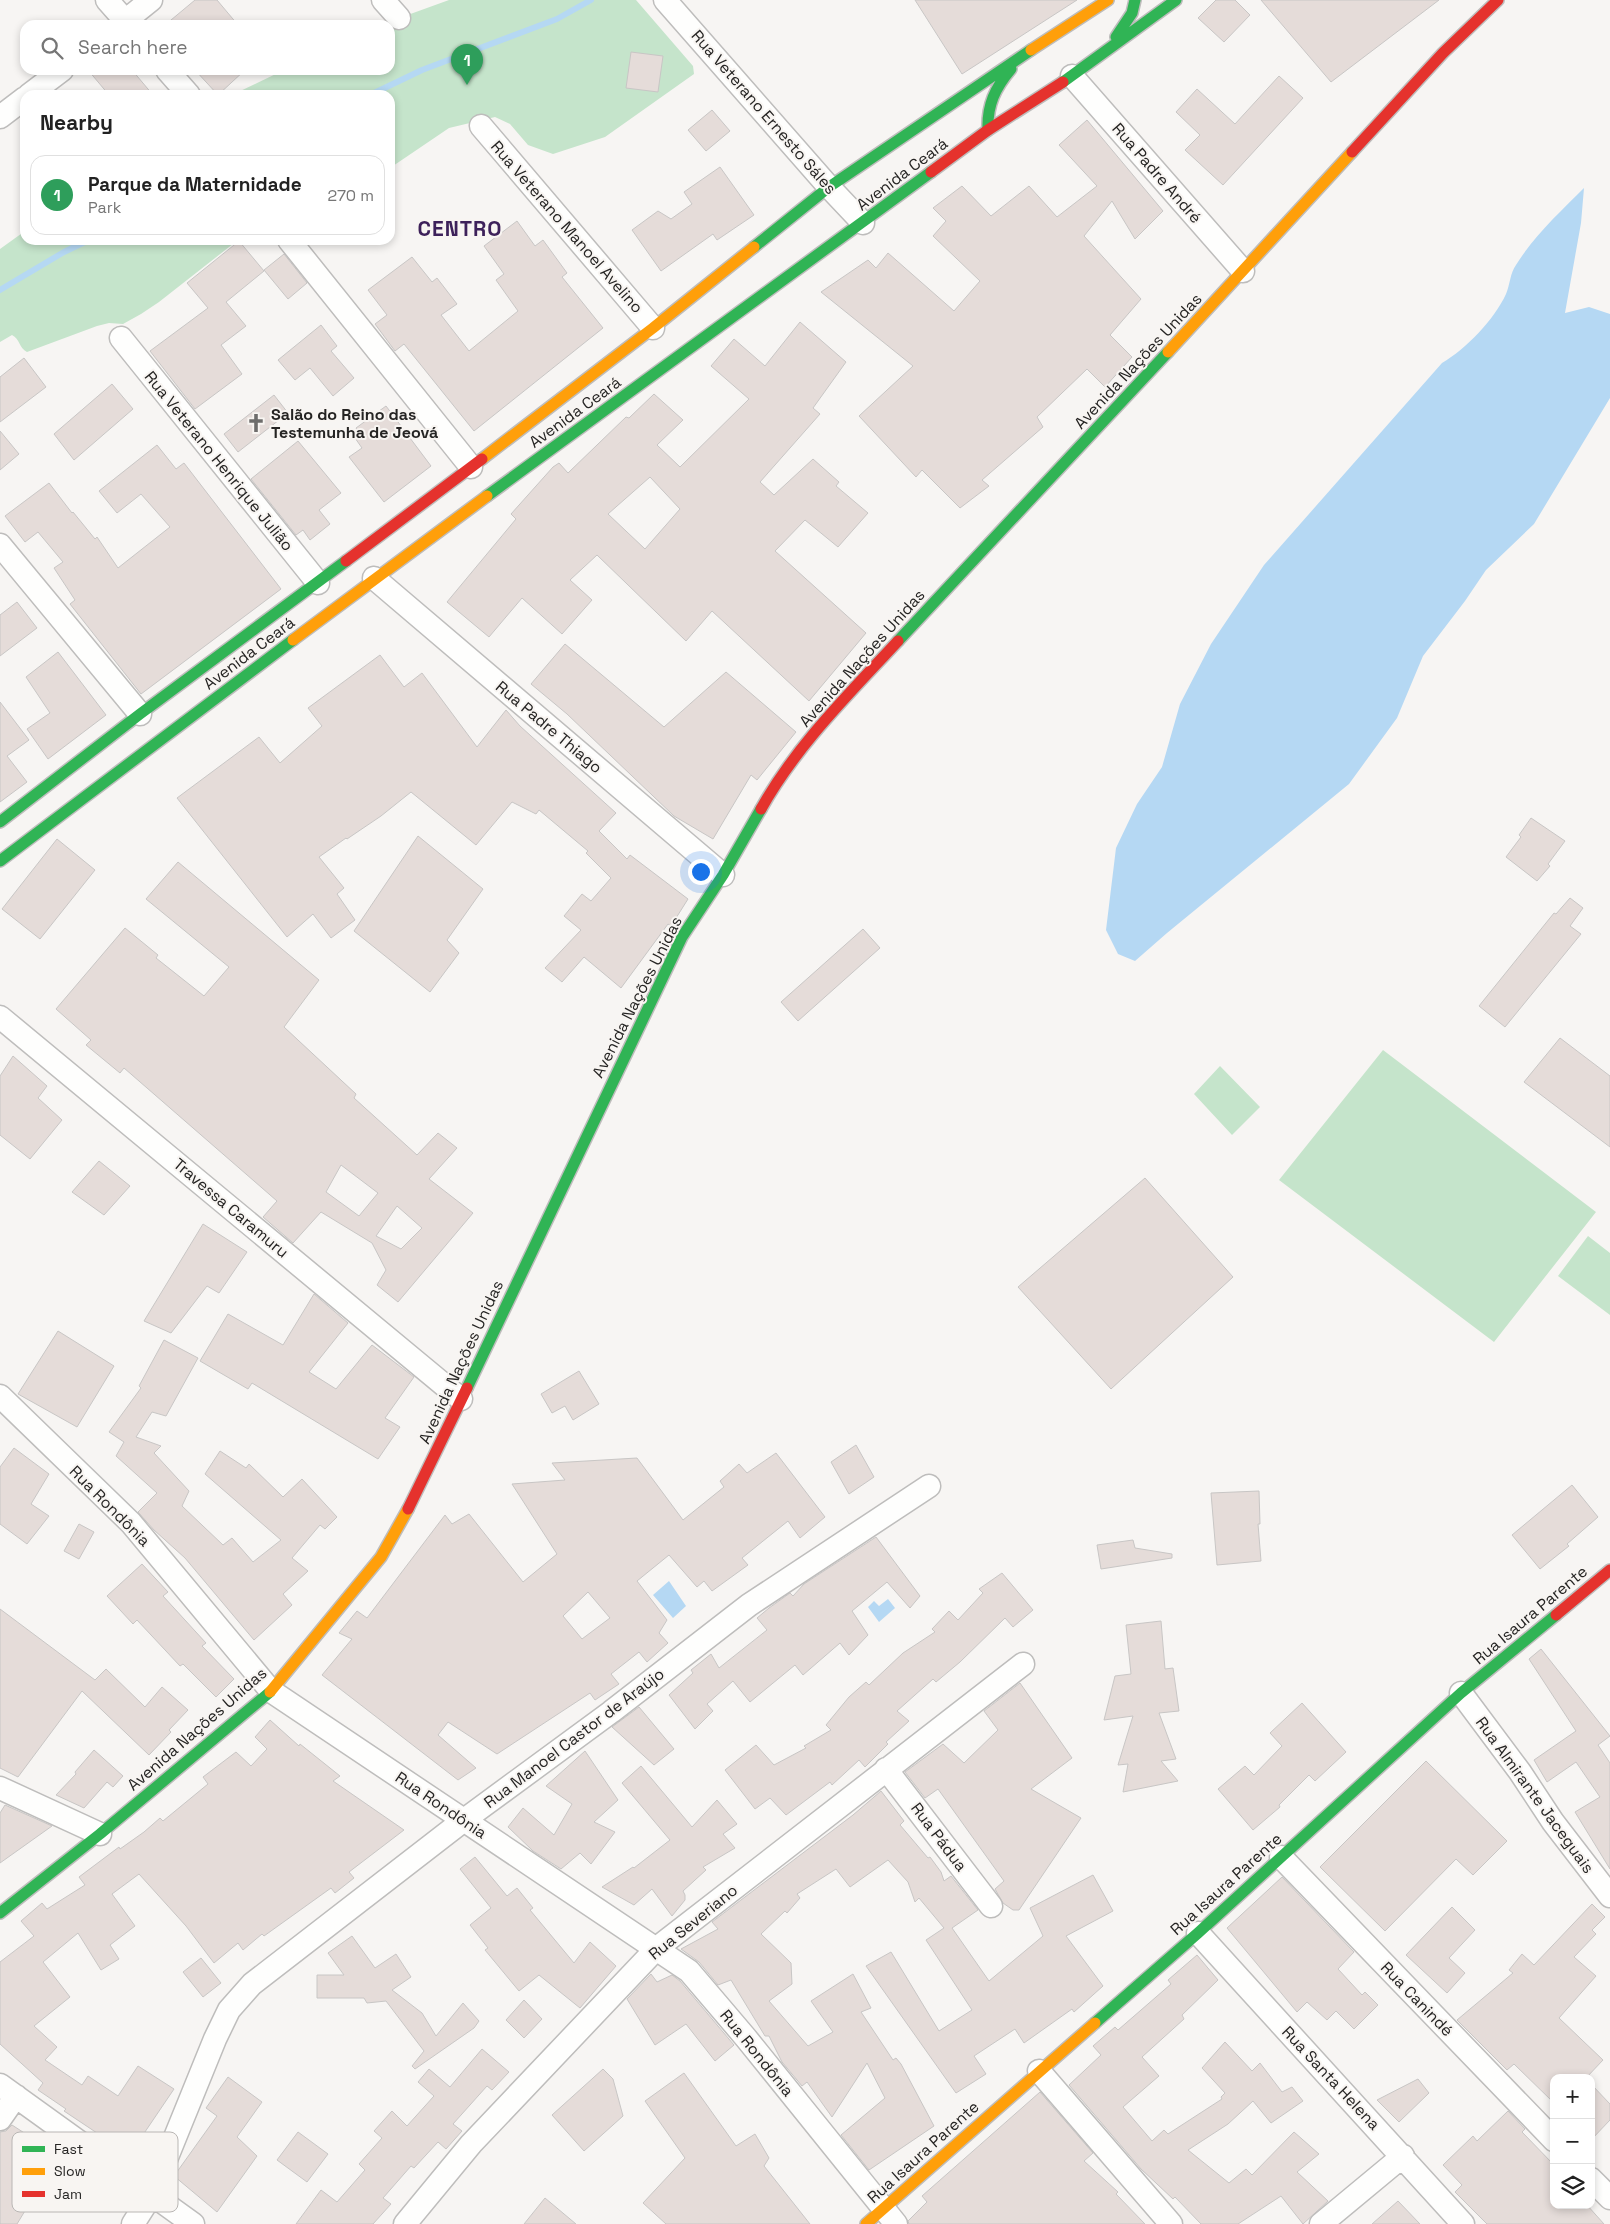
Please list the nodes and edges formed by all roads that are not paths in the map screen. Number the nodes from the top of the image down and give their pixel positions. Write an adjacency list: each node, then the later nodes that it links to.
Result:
1 (107, 0): 10 (street)
2 (151, 0): 11 (street)
3 (383, 0): 9 (street)
4 (1108, 0): 13 (street, Avenida Ceará)
5 (1135, 0): 12 (street)
6 (1176, 0): 12 (street, Avenida Ceará)
7 (1498, 0): 26 (street, Avenida Nações Unidas)
8 (667, 1): 23 (street, Rua Veterano Ernesto Sáles)
9 (399, 18)
10 (122, 20)
11 (129, 20)
12 (1110, 46): 16 (street, Avenida Ceará)
13 (1023, 55): 22 (street); 23 (street, Avenida Ceará)
14 (55, 75): 17 (street)
15 (171, 75): 18 (street)
16 (1072, 76): 22 (street, Avenida Ceará); 26 (street, Rua Padre André)
17 (36, 90)
18 (185, 90)
19 (20, 102): 20 (street)
20 (0, 117)
21 (481, 126): 27 (street, Rua Veterano Manoel Avelino)
22 (988, 130): 24 (street, Avenida Ceará)
23 (829, 187): 24 (street, Rua Veterano Ernesto Sáles); 27 (street, Avenida Ceará)
24 (863, 223): 31 (street, Avenida Ceará)
25 (293, 245): 29 (street)
26 (1243, 271): 36 (street, Avenida Nações Unidas)
27 (653, 328): 29 (street, Avenida Ceará)
28 (121, 338): 32 (street, Rua Veterano Henrique Julião)
29 (472, 467): 32 (street, Avenida Ceará)
30 (0, 545): 33 (street)
31 (374, 578): 35 (street, Avenida Ceará); 36 (street, Rua Padre Thiago)
32 (318, 584): 33 (street, Avenida Ceará)
33 (140, 714): 34 (street, Avenida Ceará)
34 (0, 822)
35 (0, 861)
36 (723, 875): 39 (street, Avenida Nações Unidas)
37 (0, 1017): 39 (street, Travessa Caramuru)
38 (0, 1396): 43 (street, Rua Rondônia)
39 (461, 1399): 43 (street, Avenida Nações Unidas)
40 (929, 1486): 47 (street, Rua Manoel Castor de Araújo)
41 (1610, 1570): 44 (street, Rua Isaura Parente)
42 (1023, 1664): 45 (street, Rua Severiano)
43 (271, 1691): 47 (street, Rua Rondônia); 48 (street, Avenida Nações Unidas)
44 (1461, 1693): 49 (street, Rua Isaura Parente); 50 (street, Rua Almirante Jaceguais)
45 (886, 1769): 51 (street, Rua Pádua); 54 (street, Rua Severiano)
46 (0, 1788): 48 (street)
47 (464, 1820): 54 (street, Rua Rondônia); 59 (street, Rua Manoel Castor de Araújo)
48 (100, 1834): 52 (street, Avenida Nações Unidas)
49 (1281, 1858): 53 (street, Rua Isaura Parente); 60 (street, Rua Canindé)
50 (1608, 1889)
51 (991, 1906)
52 (0, 1914)
53 (1198, 1933): 55 (street, Rua Isaura Parente); 61 (street, Rua Santa Helena)
54 (657, 1948): 66 (street, Rua Rondônia); 69 (street, Rua Severiano)
55 (1039, 2071): 66 (street, Rua Isaura Parente); 71 (street)
56 (8, 2091): 57 (street); 58 (street)
57 (0, 2120)
58 (65, 2132)
59 (177, 2132)
60 (1550, 2136)
61 (1402, 2156): 72 (street); 73 (street, Rua Santa Helena)
62 (1595, 2183): 63 (street)
63 (1610, 2198)
64 (141, 2212): 67 (street, Rua Manoel Castor de Araújo)
65 (177, 2212): 68 (street)
66 (889, 2217): 70 (street, Rua Isaura Parente)
67 (133, 2224)
68 (193, 2224)
69 (405, 2224)
70 (866, 2224)
71 (1171, 2224)
72 (1321, 2224)
73 (1463, 2224)

